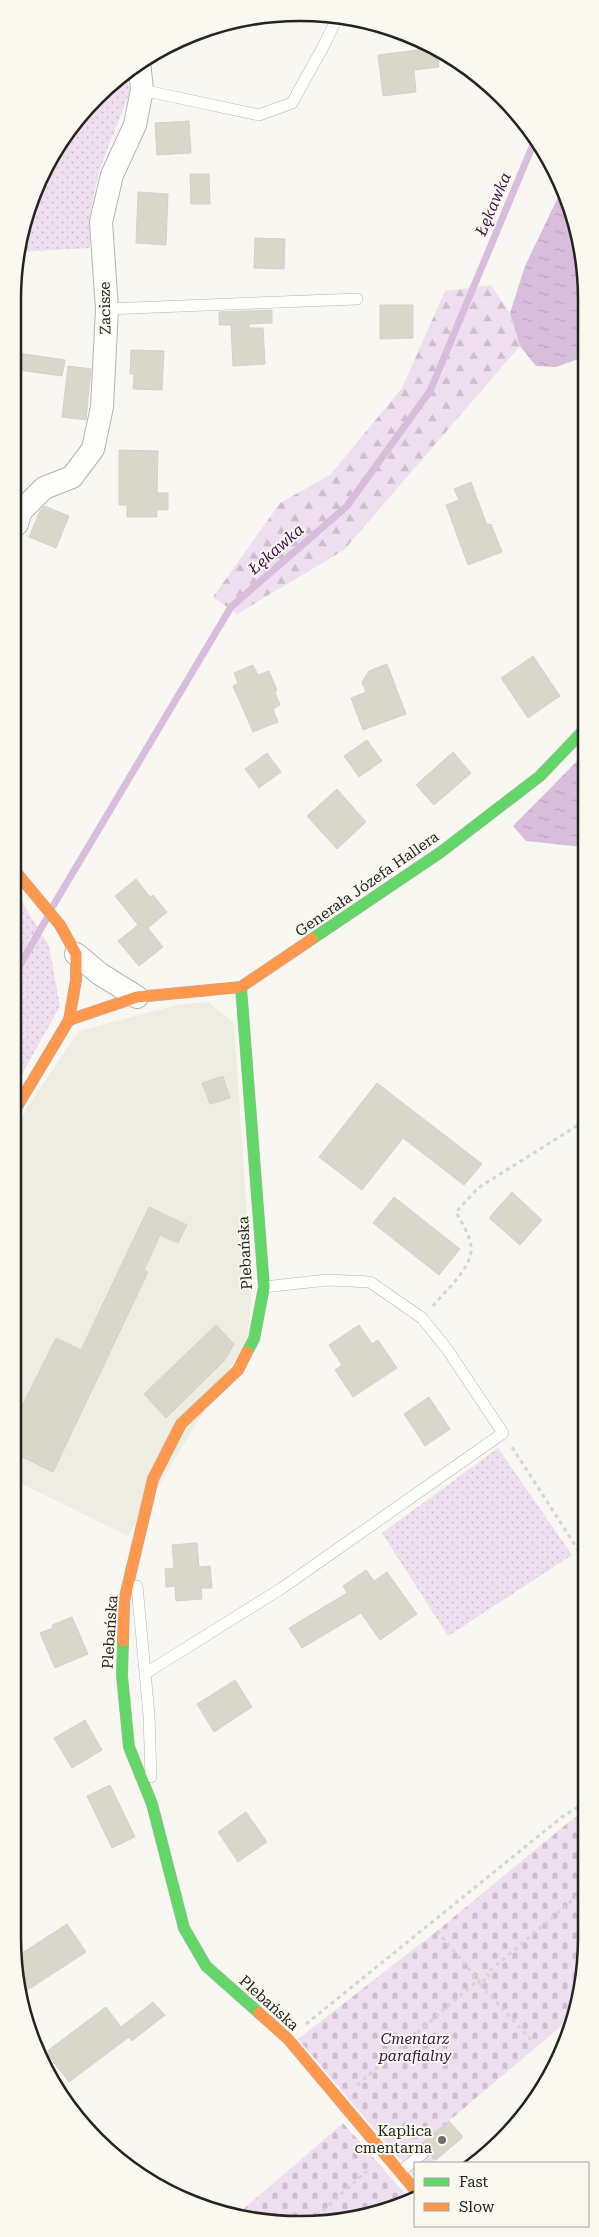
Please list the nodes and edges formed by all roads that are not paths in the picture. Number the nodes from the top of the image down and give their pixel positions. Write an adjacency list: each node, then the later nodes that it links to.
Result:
1 (334, 24): 3 (lane)
2 (140, 72): 3 (street, Zacisze)
3 (142, 90): 5 (street, Zacisze)
4 (357, 300): 5 (lane)
5 (107, 309): 6 (street, Zacisze)
6 (21, 514)
7 (578, 735): 10 (street, Generała Józefa Hallera)
8 (21, 878): 9 (street)
9 (76, 954): 11 (street); 12 (street)
10 (241, 987): 11 (street, Generała Józefa Hallera); 14 (street, Plebańska)
11 (137, 997): 12 (street, Generała Józefa Hallera)
12 (69, 1020): 13 (street)
13 (21, 1100)
14 (264, 1287): 15 (street, Plebańska); 16 (lane)
15 (134, 1560): 16 (lane); 17 (street, Plebańska)
16 (146, 1673): 17 (lane)
17 (152, 1804): 19 (street, Plebańska)
18 (422, 2154): 19 (lane)
19 (400, 2172): 20 (street, Plebańska)
20 (414, 2189)

